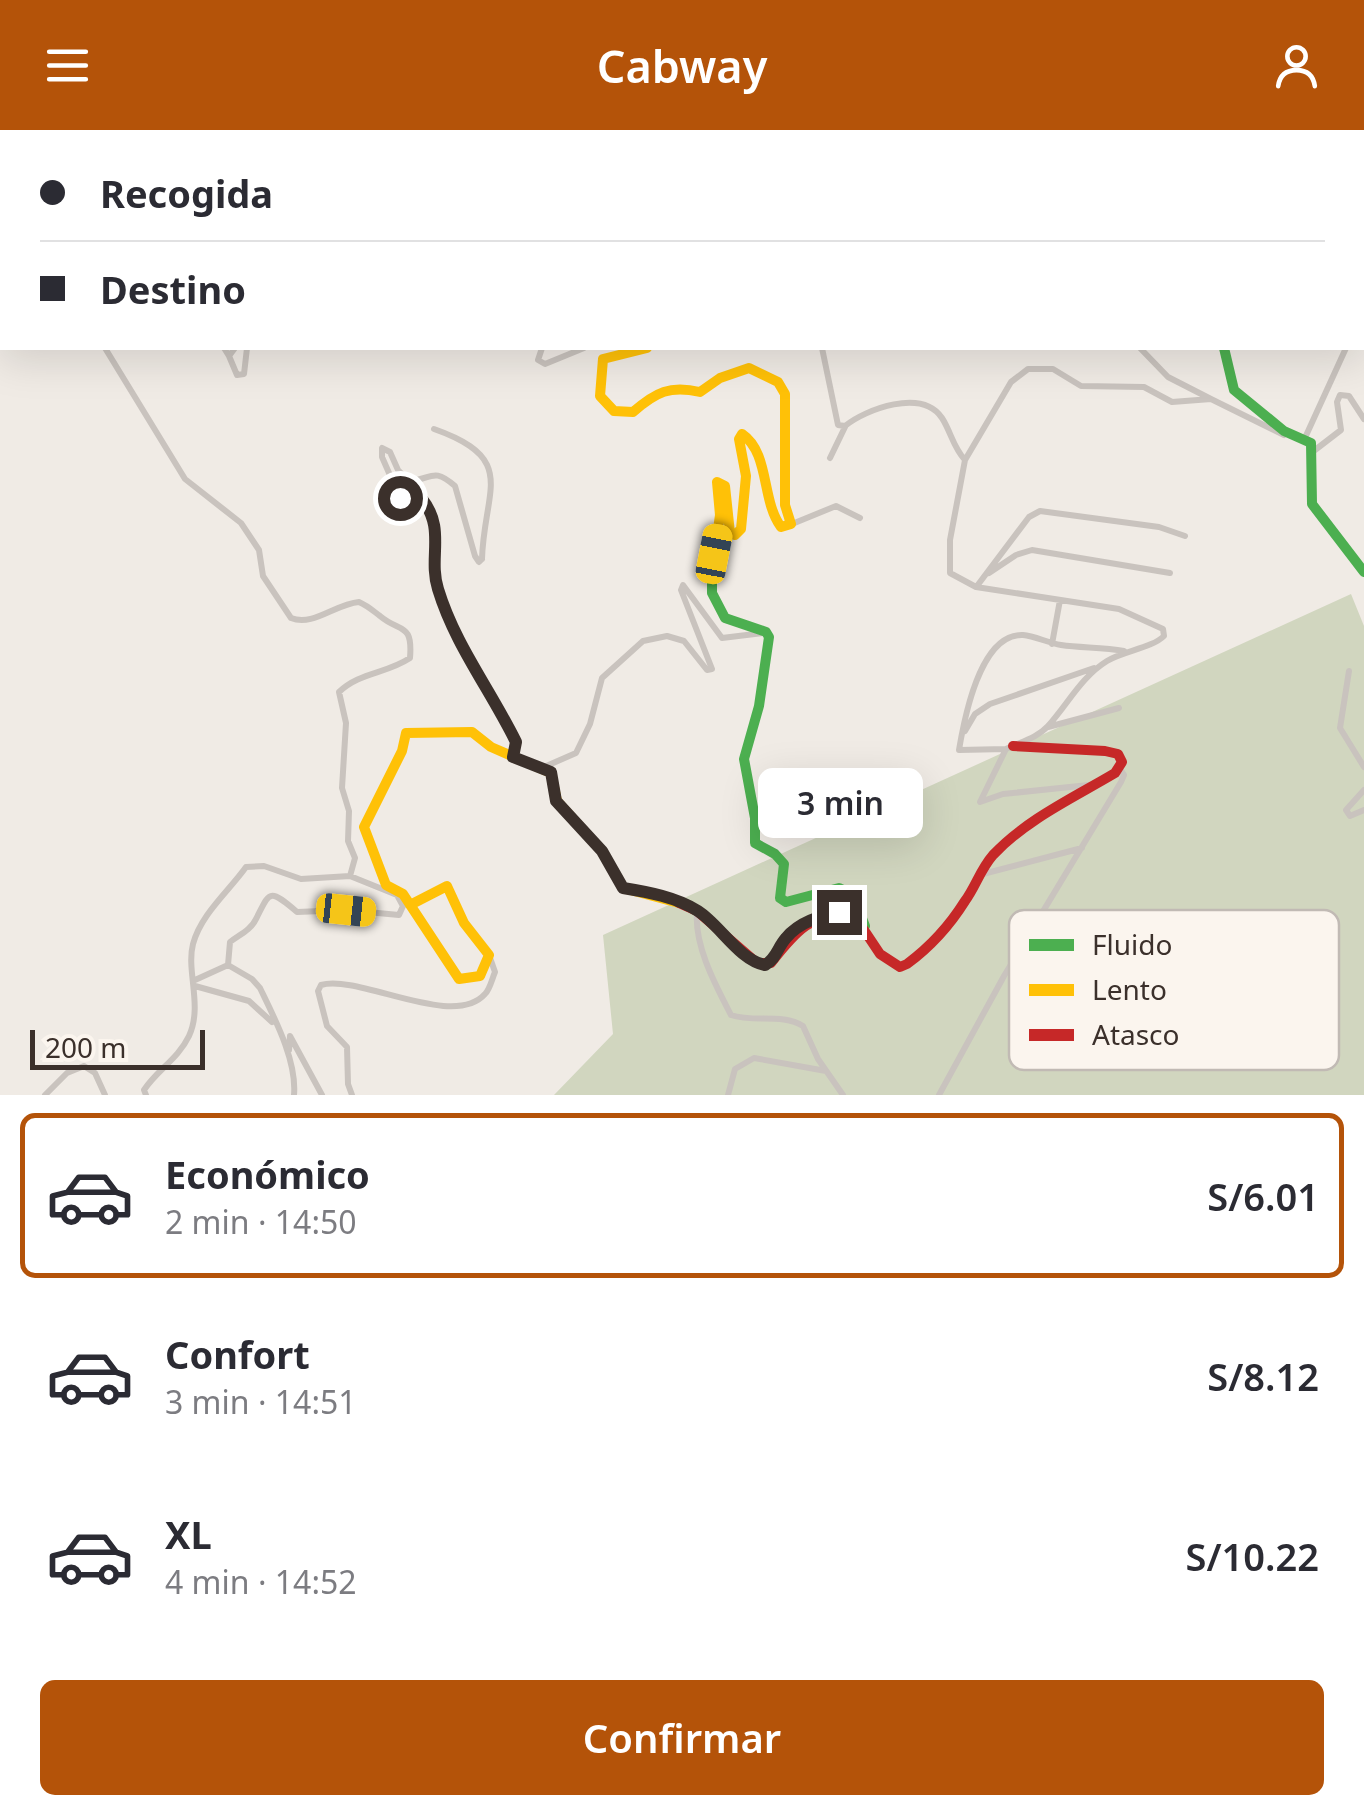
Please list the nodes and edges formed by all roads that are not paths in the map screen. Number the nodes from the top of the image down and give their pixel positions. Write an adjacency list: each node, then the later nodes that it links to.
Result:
1 (106, 350): 49 (street)
2 (225, 350): 12 (street)
3 (233, 350): 12 (street)
4 (247, 350): 12 (street)
5 (541, 350): 6 (street)
6 (579, 350)
7 (638, 350): 24 (street)
8 (822, 350): 17 (street)
9 (1142, 350): 15 (street)
10 (1224, 350): 19 (street)
11 (1345, 350): 13 (street)
12 (229, 356)
13 (1330, 387): 14 (street); 19 (street)
14 (1340, 395): 16 (street); 20 (street)
15 (1211, 399): 19 (street); 22 (street)
16 (1364, 419)
17 (845, 426): 21 (street); 22 (street)
18 (434, 429): 40 (street)
19 (1300, 439): 20 (street)
20 (1315, 450): 26 (street)
21 (830, 458)
22 (965, 460): 29 (street)
23 (860, 518): 24 (street)
24 (790, 524): 31 (street)
25 (1185, 536): 28 (street)
26 (1364, 572)
27 (1170, 573): 28 (street)
28 (984, 577): 29 (street)
29 (976, 587): 30 (street)
30 (1060, 600): 32 (street); 33 (street)
31 (766, 632): 42 (street); 54 (street)
32 (1052, 644): 33 (street); 38 (street)
33 (1125, 652): 34 (street)
34 (1100, 666): 37 (street); 38 (street)
35 (1350, 671): 41 (street)
36 (1119, 708): 37 (street)
37 (1046, 728): 39 (street)
38 (964, 732): 39 (street)
39 (1009, 748): 43 (street); 44 (street)
40 (513, 757): 42 (street); 50 (street)
41 (1364, 765)
42 (542, 768): 52 (street)
43 (1120, 769): 44 (street); 47 (street)
44 (1093, 786): 48 (street)
45 (1364, 790): 46 (street)
46 (1364, 810)
47 (1082, 848): 48 (street); 53 (street)
48 (978, 875): 54 (street)
49 (350, 876): 50 (street); 58 (street)
50 (384, 888): 51 (street); 56 (street)
51 (410, 906): 55 (street); 55 (street)
52 (697, 910): 54 (street); 61 (street)
53 (1044, 910)
54 (868, 936)
55 (489, 955): 67 (street)
56 (228, 965): 58 (street); 59 (street)
57 (1009, 968): 70 (street)
58 (195, 983): 59 (street); 64 (street)
59 (273, 1022): 60 (street)
60 (291, 1057): 65 (street); 66 (street)
61 (829, 1071): 68 (street); 69 (street)
62 (46, 1095): 63 (street)
63 (105, 1095)
64 (146, 1095)
65 (294, 1095)
66 (322, 1095)
67 (352, 1095)
68 (728, 1095)
69 (843, 1095)
70 (940, 1095)

